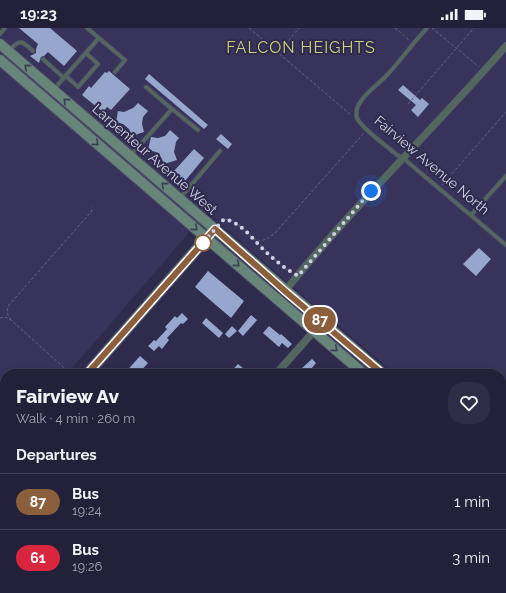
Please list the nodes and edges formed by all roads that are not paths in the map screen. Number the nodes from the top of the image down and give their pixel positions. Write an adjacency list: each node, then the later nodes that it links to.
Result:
1 (5, 28): 4 (lane)
2 (87, 28): 5 (lane)
3 (427, 28): 22 (lane, Fairview Avenue North)
4 (0, 34)
5 (99, 38): 10 (lane); 13 (lane)
6 (0, 44): 9 (main road, Larpenteur Avenue West)
7 (506, 46): 22 (street)
8 (33, 51): 9 (lane)
9 (9, 52): 16 (main road, Larpenteur Avenue West, one-way to 9)
10 (86, 53): 14 (lane); 14 (lane)
11 (42, 59): 14 (lane)
12 (0, 60): 17 (main road, Larpenteur Avenue West)
13 (115, 72)
14 (65, 77): 16 (lane)
15 (146, 87): 18 (lane)
16 (54, 90): 17 (main road); 21 (main road, Larpenteur Avenue West, one-way to 16)
17 (46, 100): 27 (main road, Larpenteur Avenue West, one-way to 27)
18 (172, 109): 19 (lane); 21 (lane)
19 (198, 130)
20 (220, 151): 24 (lane)
21 (130, 156): 24 (main road, Larpenteur Avenue West, one-way to 21)
22 (403, 158): 25 (lane, Fairview Avenue North); 29 (street)
23 (506, 176): 25 (lane)
24 (180, 198): 26 (main road, Larpenteur Avenue West)
25 (471, 215): 28 (lane, Fairview Avenue North)
26 (215, 229): 27 (main road); 29 (main road, Larpenteur Avenue West)
27 (207, 238): 31 (main road, Larpenteur Avenue West, one-way to 31); 32 (main road)
28 (506, 245)
29 (286, 292): 30 (main road, Larpenteur Avenue West)
30 (322, 322): 31 (street); 35 (main road, Larpenteur Avenue West)
31 (314, 331): 33 (street); 34 (main road, Larpenteur Avenue West, one-way to 34)
32 (91, 369)
33 (280, 369)
34 (355, 369)
35 (377, 369)

